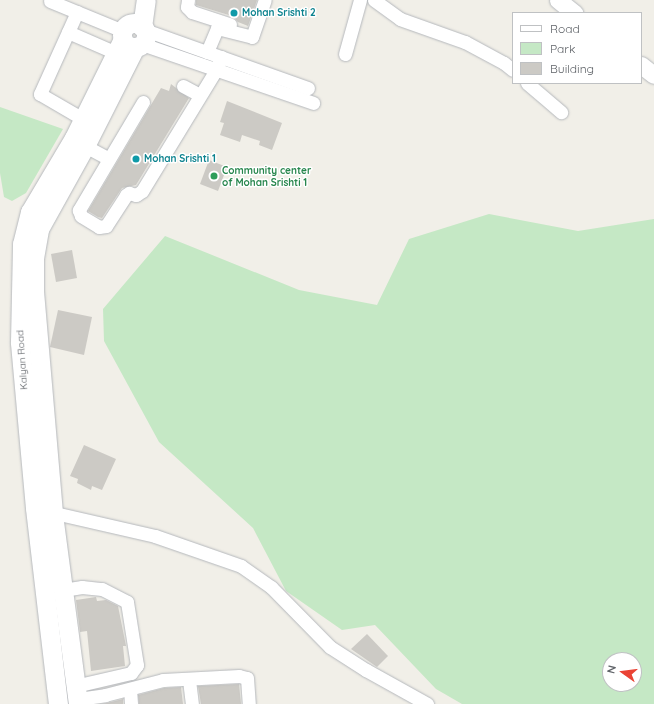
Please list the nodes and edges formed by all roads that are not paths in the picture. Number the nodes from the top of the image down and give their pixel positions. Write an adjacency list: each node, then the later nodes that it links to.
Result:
1 (134, 0): 13 (main road, Kalyan Road)
2 (146, 0): 13 (main road, Kalyan Road)
3 (188, 0): 12 (street)
4 (265, 0): 12 (street)
5 (360, 0): 15 (street)
6 (374, 0): 18 (street)
7 (558, 0): 10 (street)
8 (50, 1): 9 (street)
9 (77, 12): 11 (street); 13 (street)
10 (573, 12)
11 (68, 32): 13 (street); 27 (street)
12 (255, 32): 14 (street)
13 (132, 37): 14 (street); 16 (street); 27 (main road, Kalyan Road); 28 (main road, Kalyan Road)
14 (207, 52): 16 (street)
15 (345, 54)
16 (218, 64): 22 (street); 23 (street); 25 (street)
17 (642, 67): 19 (street)
18 (512, 69)
19 (654, 75)
20 (528, 84): 26 (street)
21 (183, 86): 23 (street)
22 (308, 88)
23 (200, 95): 29 (street)
24 (143, 102): 29 (street)
25 (313, 103)
26 (560, 112)
27 (83, 119): 30 (main road, Kalyan Road)
28 (85, 146): 29 (street); 30 (main road, Kalyan Road)
29 (109, 159)
30 (29, 246): 31 (main road, Kalyan Road); 32 (main road, Kalyan Road)
31 (35, 508): 32 (street); 37 (main road, Kalyan Road)
32 (53, 513): 33 (main road, Kalyan Road); 41 (street)
33 (63, 590): 36 (main road, Kalyan Road); 36 (street)
34 (189, 680): 35 (street); 39 (street); 40 (street)
35 (130, 689): 36 (street); 38 (street)
36 (77, 696)
37 (58, 704)
38 (131, 704)
39 (192, 704)
40 (250, 704)
41 (427, 704)

